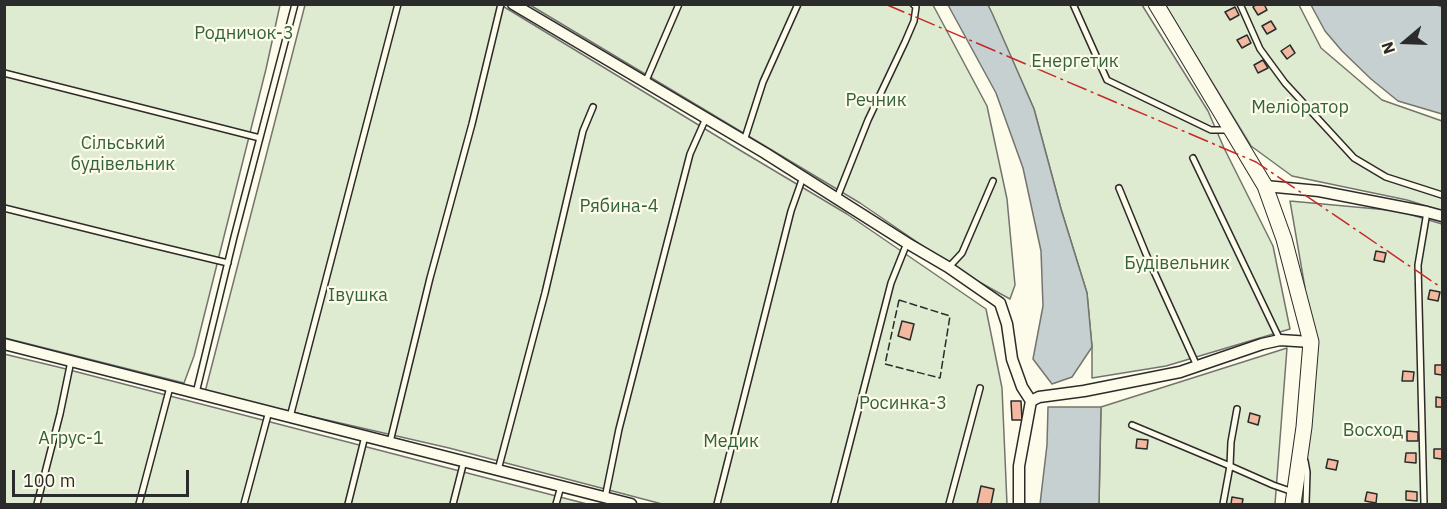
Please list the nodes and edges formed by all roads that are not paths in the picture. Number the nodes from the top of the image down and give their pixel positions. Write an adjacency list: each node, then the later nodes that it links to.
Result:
1 (295, 4): 16 (lane)
2 (398, 4): 42 (lane)
3 (501, 4): 46 (lane)
4 (513, 4): 12 (street)
5 (679, 4): 12 (lane)
6 (798, 4): 17 (lane)
7 (913, 4): 24 (lane)
8 (1073, 4): 15 (lane)
9 (1156, 4): 15 (street)
10 (1240, 4): 23 (lane)
11 (4, 73): 16 (lane)
12 (645, 83): 14 (street)
13 (593, 107): 49 (lane)
14 (706, 118): 17 (street); 51 (lane)
15 (1231, 130): 21 (street)
16 (260, 138): 29 (lane)
17 (744, 141): 19 (street)
18 (1193, 158): 31 (lane)
19 (803, 177): 24 (street); 60 (lane)
20 (993, 181): 30 (lane)
21 (1265, 186): 26 (street); 32 (street)
22 (1119, 188): 35 (lane)
23 (1443, 195)
24 (837, 198): 28 (street)
25 (4, 208): 29 (lane)
26 (1427, 212): 27 (street); 66 (lane)
27 (1443, 216)
28 (907, 243): 30 (street); 61 (lane)
29 (228, 263): 38 (lane)
30 (948, 267): 39 (street)
31 (1280, 340): 32 (street); 35 (street)
32 (1311, 342): 44 (street)
33 (4, 344): 34 (street)
34 (71, 361): 36 (street); 53 (lane)
35 (1197, 366): 39 (street)
36 (170, 386): 38 (street); 54 (lane)
37 (980, 388): 62 (lane)
38 (196, 393): 41 (street)
39 (1031, 401): 63 (street)
40 (1237, 409): 48 (lane)
41 (269, 411): 42 (street); 55 (lane)
42 (290, 417): 45 (street)
43 (1132, 424): 48 (lane)
44 (1304, 427): 52 (street); 65 (lane)
45 (365, 436): 46 (street); 56 (lane)
46 (390, 442): 47 (street)
47 (464, 461): 49 (street); 57 (lane)
48 (1230, 466): 52 (lane); 64 (lane)
49 (498, 470): 50 (street)
50 (561, 486): 51 (street); 58 (lane)
51 (605, 498): 59 (street)
52 (1294, 498)
53 (37, 504)
54 (139, 504)
55 (244, 504)
56 (348, 504)
57 (453, 504)
58 (556, 504)
59 (632, 504)
60 (717, 504)
61 (834, 504)
62 (949, 504)
63 (1020, 504)
64 (1223, 504)
65 (1306, 504)
66 (1424, 504)

